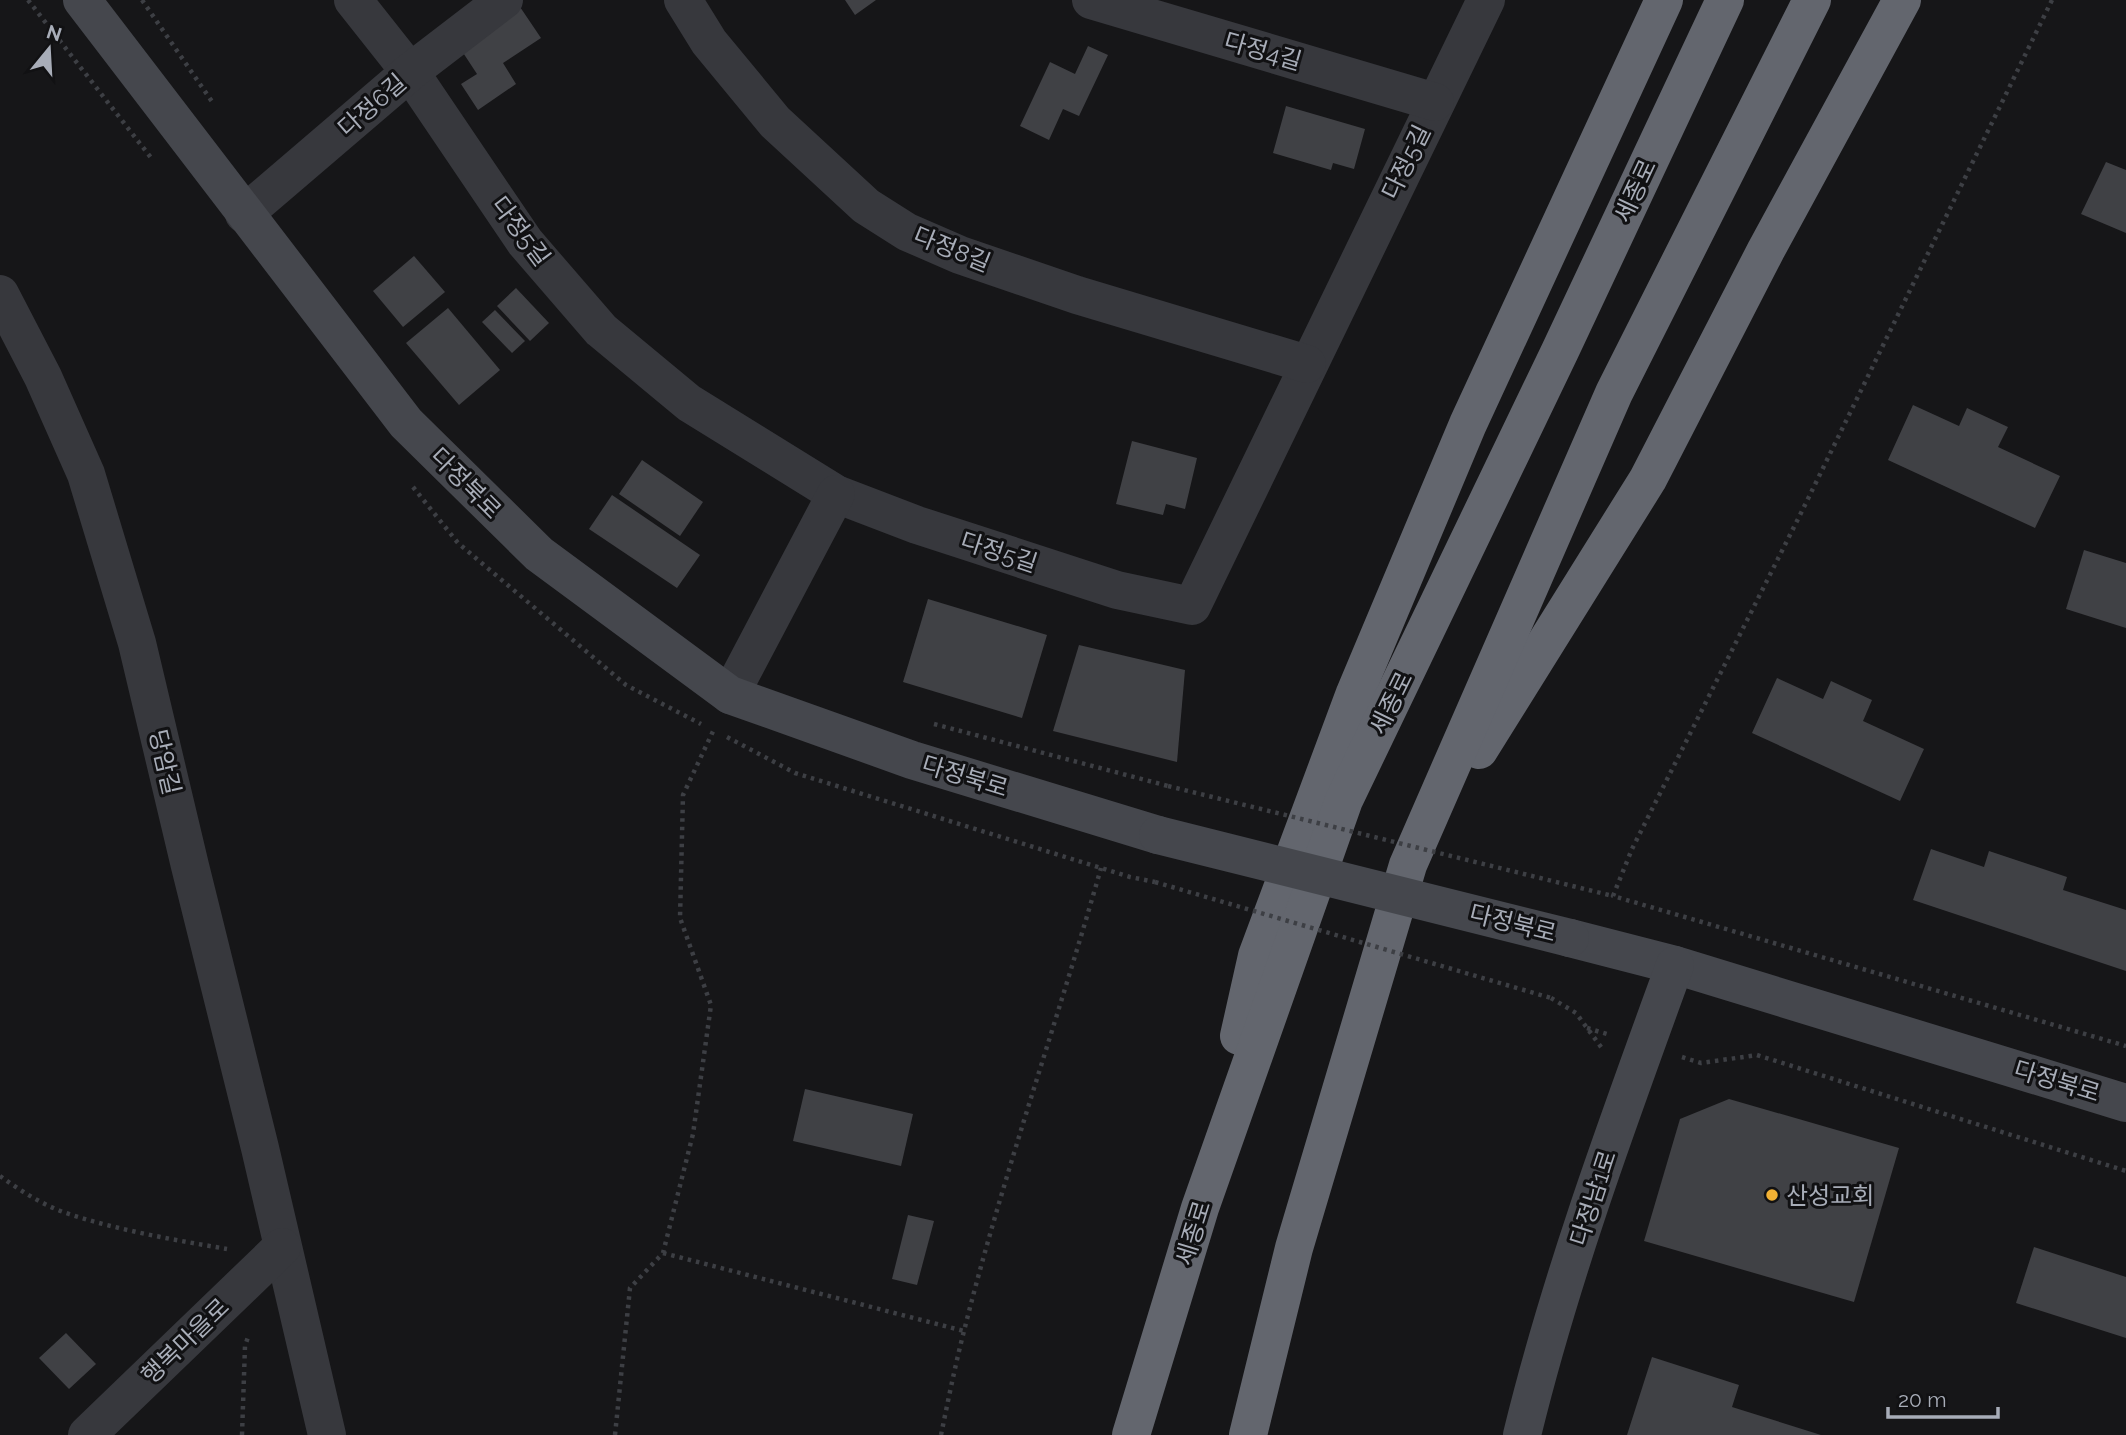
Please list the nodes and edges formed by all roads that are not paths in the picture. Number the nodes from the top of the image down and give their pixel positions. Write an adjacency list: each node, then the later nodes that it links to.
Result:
1 (82, 0): 13 (street, 다정북로)
2 (353, 0): 11 (street, 다정5길)
3 (504, 0): 11 (street, 다정6길)
4 (682, 0): 15 (street, 다정8길)
5 (1091, 0): 12 (street, 다정4길)
6 (1486, 0): 12 (street, 다정5길)
7 (1664, 0): 21 (highway)
8 (1725, 0): 21 (highway, 세종로)
9 (1812, 0): 18 (highway)
10 (1902, 0): 18 (highway)
11 (410, 72): 13 (street, 다정6길); 16 (street, 다정5길)
12 (1435, 102): 15 (street, 다정5길)
13 (244, 214): 17 (street, 다정북로)
14 (0, 294): 22 (street, 당암길)
15 (1307, 364): 16 (street, 다정5길)
16 (836, 494): 17 (street)
17 (730, 695): 19 (street, 다정북로, bridge)
18 (1408, 865): 26 (highway)
19 (1675, 965): 20 (street, 다정북로); 27 (street, 다정남1로)
20 (2126, 1102)
21 (1200, 1208): 25 (highway, 세종로)
22 (282, 1247): 23 (street, 행복마을로); 24 (street, 당암길)
23 (87, 1435)
24 (327, 1435)
25 (1131, 1435)
26 (1248, 1435)
27 (1522, 1435)

